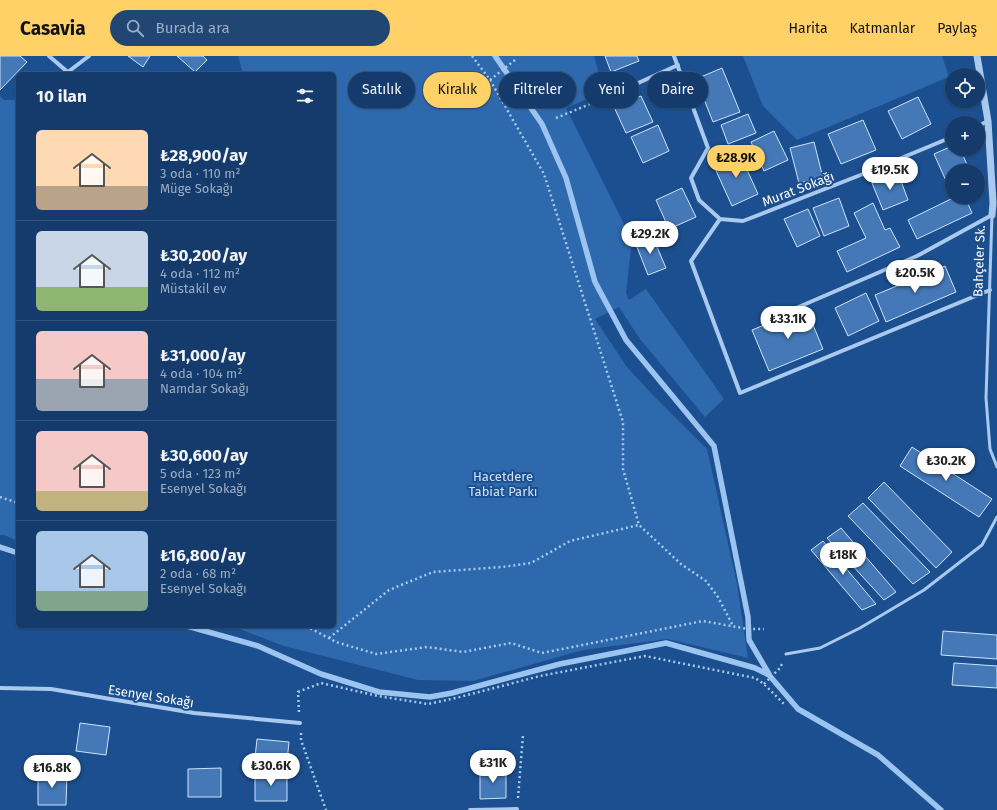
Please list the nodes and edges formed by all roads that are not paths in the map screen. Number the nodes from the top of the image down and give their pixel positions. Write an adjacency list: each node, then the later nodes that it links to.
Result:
1 (49, 56): 6 (street)
2 (89, 56): 7 (street)
3 (674, 56): 5 (street)
4 (977, 56): 9 (street, Bahçeler Sk.)
5 (678, 65): 8 (street); 14 (street)
6 (68, 72)
7 (70, 72)
8 (639, 83)
9 (988, 121): 10 (street); 12 (street, Bahçeler Sk.)
10 (985, 122)
11 (945, 140): 14 (street, Murat Sokağı)
12 (995, 190): 13 (street, Bahçeler Sk.)
13 (992, 215): 15 (lane, Bahçeler Sk.); 16 (street)
14 (720, 219): 15 (street)
15 (990, 290): 17 (lane, Bahçeler Sk.)
16 (780, 315)
17 (997, 467)
18 (997, 517): 19 (lane)
19 (786, 654)
20 (0, 688): 21 (street, Esenyel Sokağı)
21 (300, 723)
22 (517, 809): 23 (street)
23 (470, 810)

